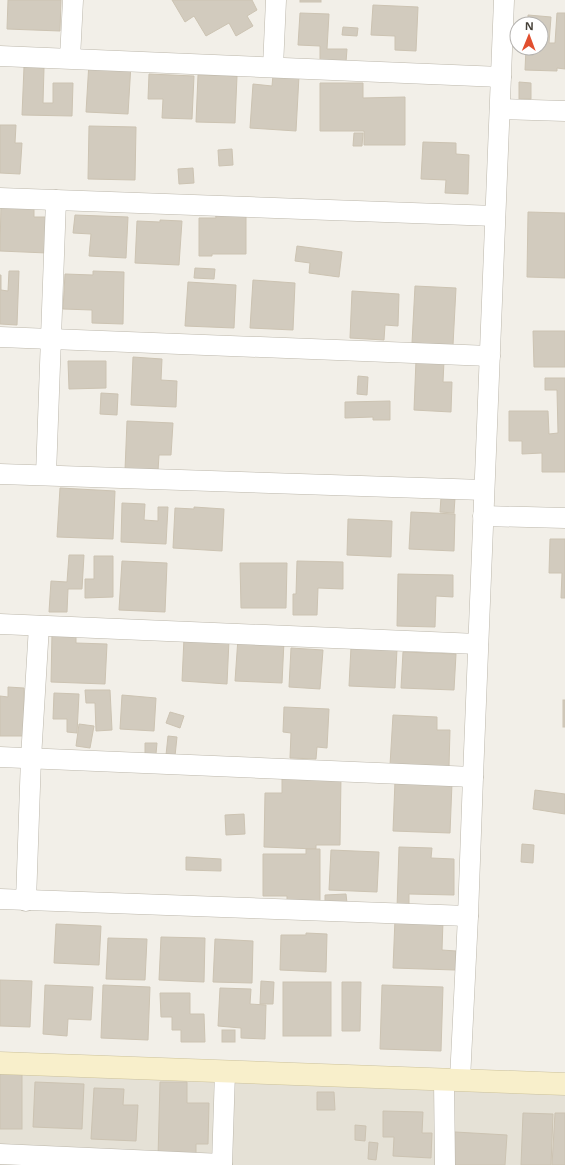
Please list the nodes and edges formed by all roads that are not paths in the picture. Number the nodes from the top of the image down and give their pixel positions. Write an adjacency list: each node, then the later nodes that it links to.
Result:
1 (73, 0): 5 (street)
2 (276, 0): 6 (street)
3 (504, 0): 7 (street)
4 (0, 56): 5 (street)
5 (70, 58): 6 (street)
6 (273, 67): 7 (street)
7 (501, 78): 8 (street)
8 (500, 109): 9 (street); 12 (street)
9 (565, 110)
10 (0, 198): 11 (street)
11 (56, 200): 12 (street); 14 (street)
12 (495, 216): 15 (street)
13 (0, 337): 14 (street)
14 (51, 339): 15 (street); 17 (street)
15 (490, 356): 18 (street)
16 (0, 474): 17 (street)
17 (46, 475): 18 (street)
18 (484, 490): 19 (street)
19 (483, 516): 20 (street); 23 (street)
20 (565, 518)
21 (0, 624): 22 (street)
22 (38, 626): 23 (street); 25 (street)
23 (478, 644): 26 (street)
24 (0, 757): 25 (street)
25 (31, 758): 26 (street); 28 (street)
26 (472, 777): 29 (street)
27 (0, 899): 28 (street)
28 (26, 901): 29 (street)
29 (468, 916): 32 (street)
30 (0, 1063): 31 (street)
31 (225, 1072): 32 (street); 35 (street)
32 (452, 1080): 33 (street); 36 (street)
33 (565, 1084)
34 (0, 1154): 35 (street)
35 (222, 1165)
36 (444, 1165)

